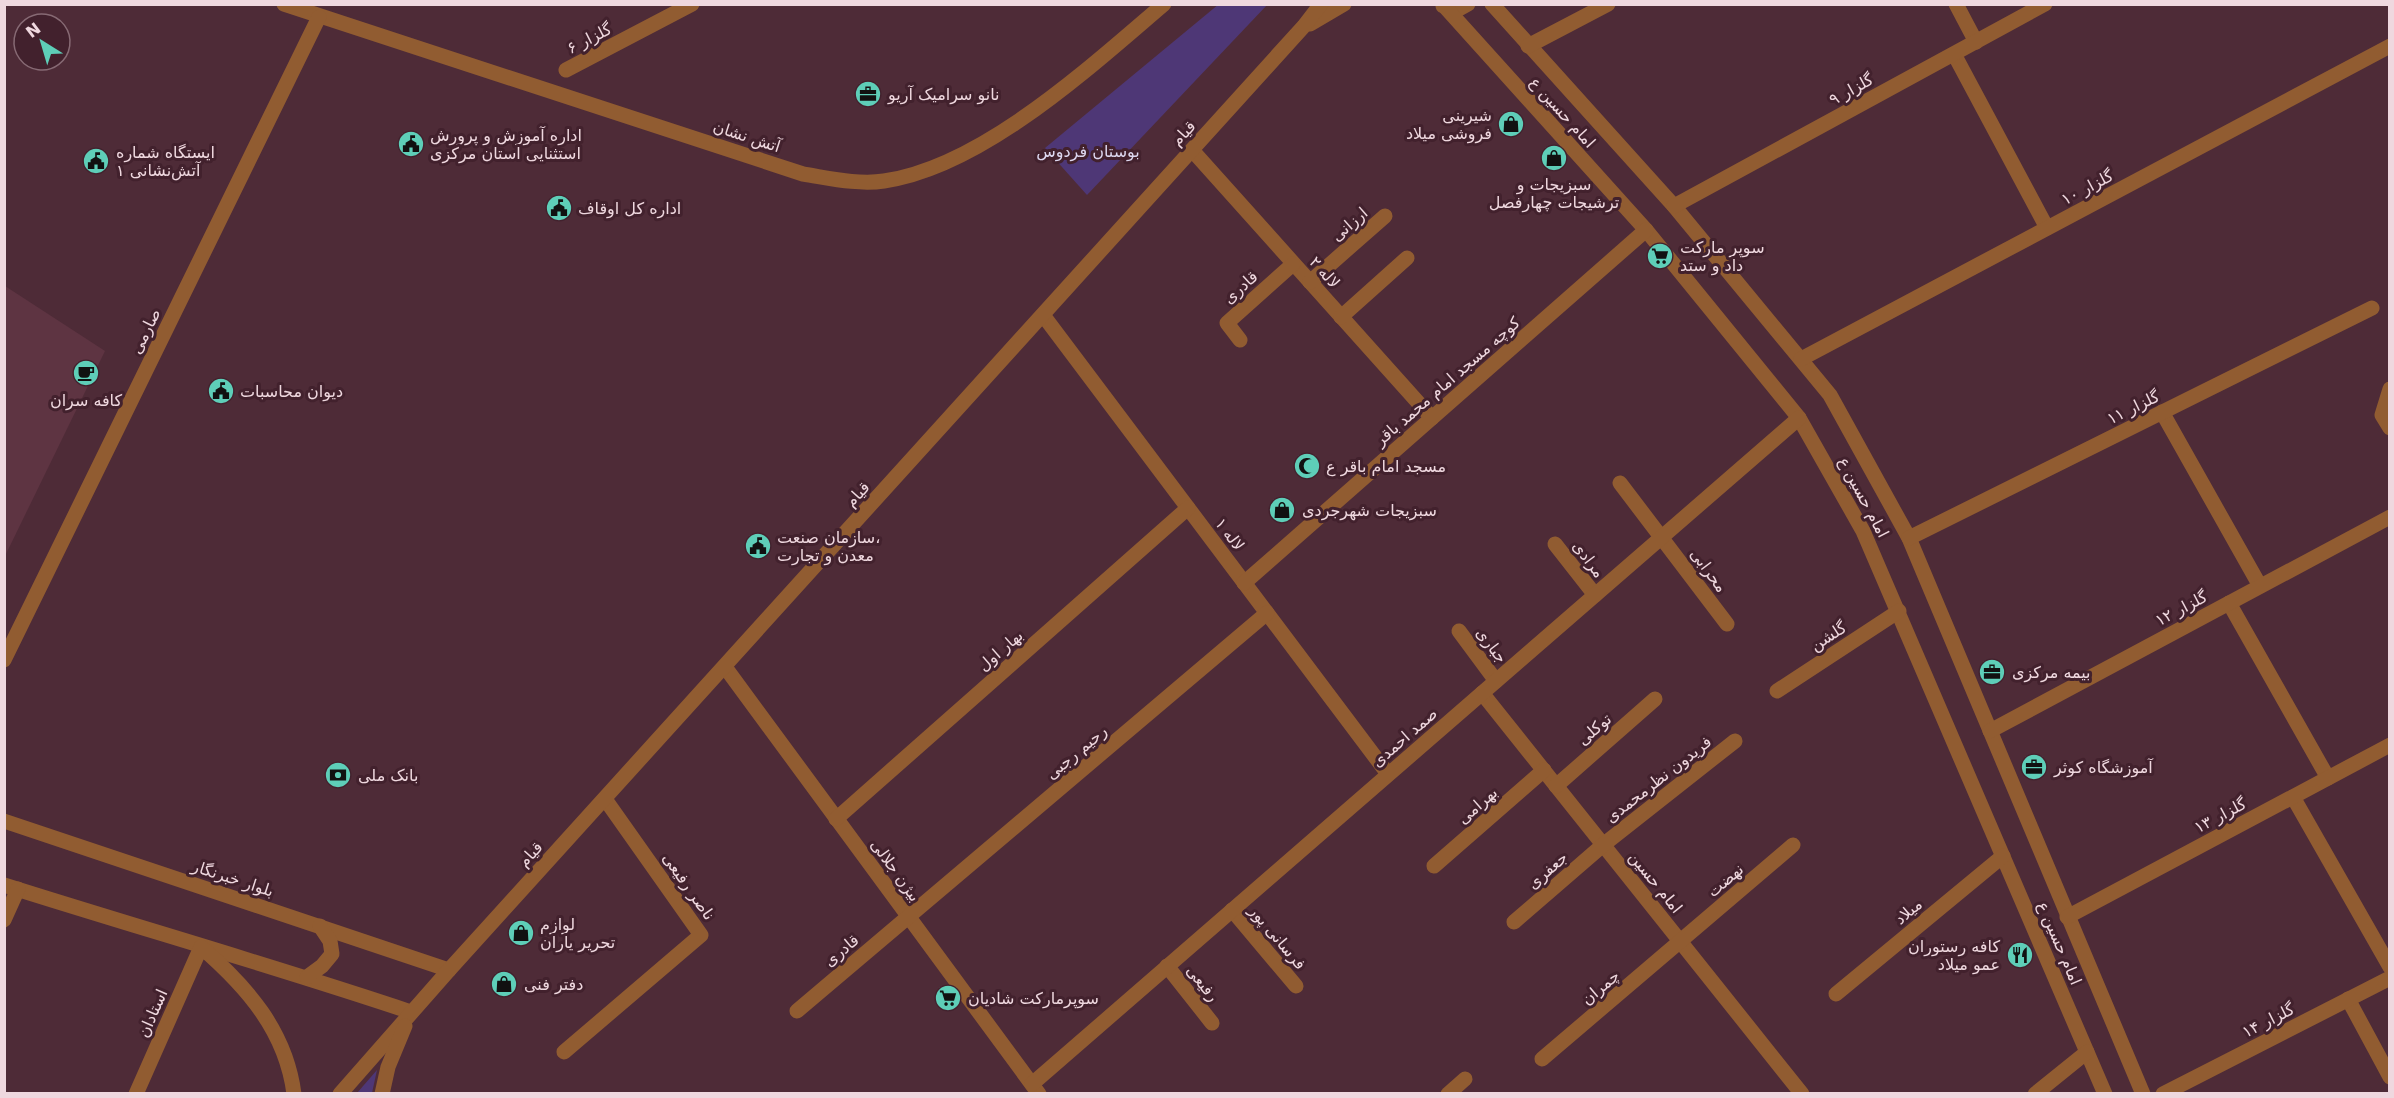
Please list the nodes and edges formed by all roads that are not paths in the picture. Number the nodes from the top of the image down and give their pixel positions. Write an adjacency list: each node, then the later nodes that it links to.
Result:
1 (284, 4): 12 (street, آتش نشان)
2 (692, 4): 18 (street, گلزار ۶)
3 (1164, 4): 12 (street, آتش نشان)
4 (1321, 4): 13 (street, قیام)
5 (1344, 4): 13 (street, قیام)
6 (1468, 4): 11 (street)
7 (1492, 4): 15 (street, امام حسین ع)
8 (1608, 4): 15 (street)
9 (1956, 4): 14 (street)
10 (2045, 4): 14 (street, گلزار ۹)
11 (1443, 6): 23 (street, امام حسین ع)
12 (319, 17): 51 (street, صارمی)
13 (1304, 27): 19 (street, قیام)
14 (1976, 42): 17 (street, گلزار ۹)
15 (1528, 46): 20 (street, امام حسین ع)
16 (2390, 46): 22 (street, گلزار ۱۰)
17 (1954, 54): 20 (street, گلزار ۹); 22 (street)
18 (566, 70)
19 (1192, 150): 25 (street, لاله ۲); 28 (street, قیام)
20 (1674, 206): 31 (street, امام حسین ع)
21 (1385, 216): 26 (street, ارزانی)
22 (2047, 228): 31 (street, گلزار ۱۰)
23 (1646, 230): 34 (street, کوچه مسجد امام محمد باقر); 35 (street, امام حسین ع)
24 (1407, 258): 29 (street)
25 (1293, 264): 26 (street, لاله ۲); 30 (street, قادری)
26 (1310, 282): 29 (street, لاله ۲)
27 (2372, 308): 33 (street, گلزار ۱۱)
28 (1043, 315): 38 (street, لاله ۱); 52 (street, قیام)
29 (1341, 317): 34 (street, لاله ۲)
30 (1240, 340)
31 (1801, 359): 41 (street, امام حسین ع)
32 (2390, 389): 36 (street)
33 (2163, 412): 41 (street, گلزار ۱۱); 44 (street)
34 (1432, 418): 43 (street, کوچه مسجد امام محمد باقر)
35 (1799, 418): 40 (street, صمد احمدی); 47 (street, امام حسین ع)
36 (2387, 418)
37 (1620, 483): 40 (street, محرابی)
38 (1188, 508): 43 (street, لاله ۱); 66 (street, بهار اول)
39 (2390, 517): 44 (street, گلزار ۱۲)
40 (1661, 538): 45 (street, صمد احمدی); 49 (street, محرابی)
41 (1909, 538): 57 (street, امام حسین ع)
42 (1555, 544): 45 (street, مرادی)
43 (1244, 583): 48 (street, لاله ۱)
44 (2260, 586): 46 (street, گلزار ۱۲)
45 (1594, 595): 53 (street, صمد احمدی)
46 (2229, 603): 57 (street, گلزار ۱۲); 62 (street)
47 (1899, 611): 54 (street, گلشن); 70 (street, امام حسین ع)
48 (1267, 613): 61 (street, لاله ۱); 74 (street, رحیم رجبی)
49 (1727, 624)
50 (1459, 631): 53 (street, جباری)
51 (4, 660)
52 (724, 667): 65 (street, قیام); 66 (street, بیژن جلالی)
53 (1496, 681): 55 (street, صمد احمدی)
54 (1777, 691)
55 (1482, 693): 60 (street, امام حسین); 61 (street, صمد احمدی)
56 (1655, 699): 63 (street, توکلی)
57 (1990, 731): 75 (street, امام حسین ع)
58 (1735, 741): 68 (street, فریدون نظرمحمدی)
59 (2390, 745): 62 (street, گلزار ۱۳)
60 (1544, 770): 63 (street, امام حسین); 71 (street, بهرامی)
61 (1389, 774): 73 (street, صمد احمدی)
62 (2328, 778): 64 (street, گلزار ۱۳)
63 (1556, 786): 68 (street, امام حسین)
64 (2293, 797): 75 (street, گلزار ۱۳); 82 (street)
65 (605, 799): 83 (street, قیام); 92 (street, ناصر رفیعی)
66 (836, 819): 74 (street, بیژن جلالی)
67 (4, 821): 78 (street, بلوار خبرنگار)
68 (1603, 845): 77 (street, جعفری); 79 (street, امام حسین)
69 (1793, 845): 79 (street, نهضت)
70 (2003, 856): 87 (street, میلاد); 93 (street, امام حسین ع)
71 (1434, 866)
72 (11, 887): 76 (street); 80 (street)
73 (1232, 910): 81 (street, صمد احمدی); 86 (street, فرسانی پور)
74 (909, 917): 89 (street, قادری); 97 (street, بیژن جلالی)
75 (2067, 917): 106 (street, امام حسین ع)
76 (4, 920)
77 (1514, 922)
78 (320, 926): 83 (street, بلوار خبرنگار); 84 (street)
79 (1681, 943): 94 (street, چمران); 103 (street, امام حسین)
80 (201, 947): 84 (street); 98 (street, استادان); 99 (street)
81 (1167, 966): 91 (street, رفیعی); 97 (street, صمد احمدی)
82 (2390, 968)
83 (449, 970): 90 (street, قیام)
84 (307, 977): 90 (street)
85 (2390, 978): 88 (street, گلزار ۱۴)
86 (1296, 986)
87 (1836, 994)
88 (2348, 999): 95 (street); 107 (street, گلزار ۱۴)
89 (797, 1011)
90 (411, 1012): 100 (street, قیام); 101 (street)
91 (1212, 1023)
92 (564, 1052)
93 (2087, 1052): 104 (street); 105 (street, امام حسین ع)
94 (1542, 1059)
95 (2390, 1077)
96 (1465, 1079): 102 (street)
97 (1036, 1089)
98 (136, 1094)
99 (294, 1094)
100 (340, 1094)
101 (382, 1094)
102 (1448, 1094)
103 (1802, 1094)
104 (2036, 1094)
105 (2105, 1094)
106 (2143, 1094)
107 (2163, 1094)

